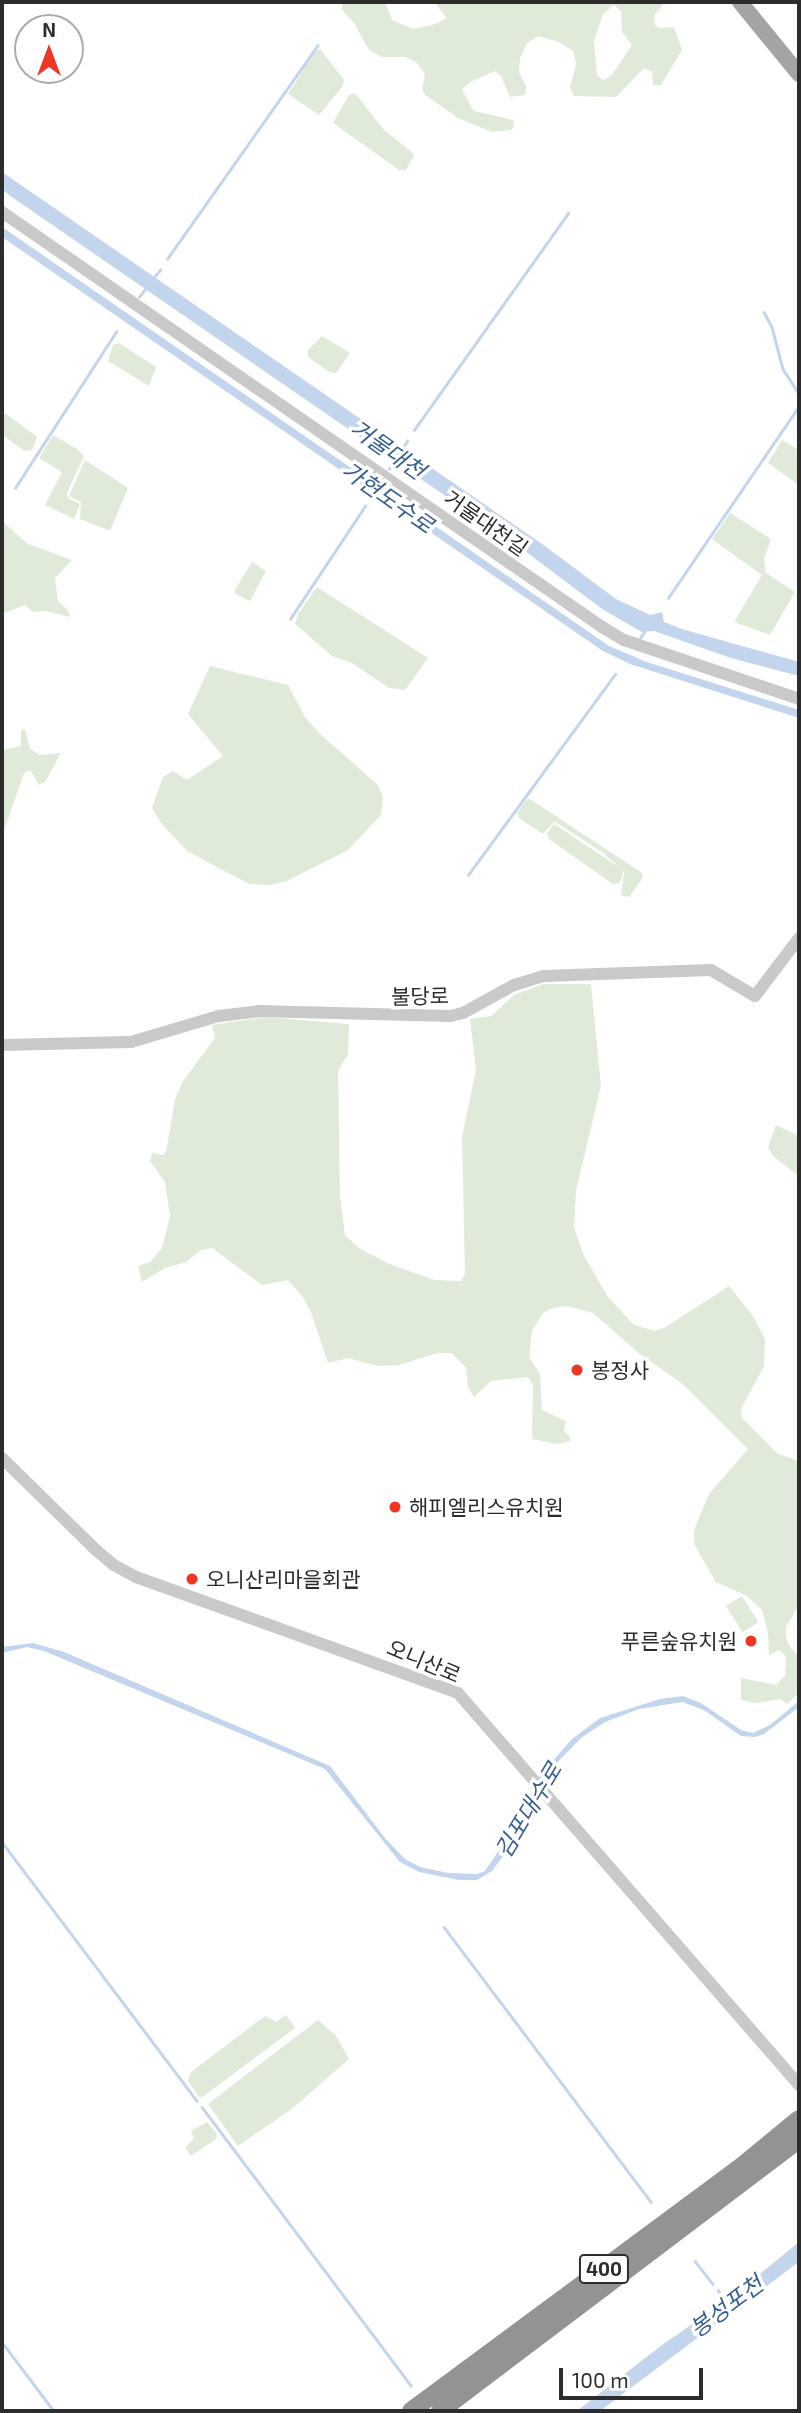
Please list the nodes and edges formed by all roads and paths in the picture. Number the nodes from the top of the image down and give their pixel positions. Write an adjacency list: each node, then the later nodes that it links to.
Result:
1 (740, 2): 4 (main road)
2 (753, 2): 3 (main road)
3 (799, 58)
4 (799, 74)
5 (2, 212): 6 (street, 거물대천길)
6 (799, 699)
7 (799, 938): 8 (street, 불당로)
8 (2, 1045)
9 (2, 1458): 10 (street, 오니산로)
10 (799, 2085)
11 (797, 2127): 12 (highway, 400); 13 (highway, 400)
12 (411, 2411)
13 (440, 2411)

